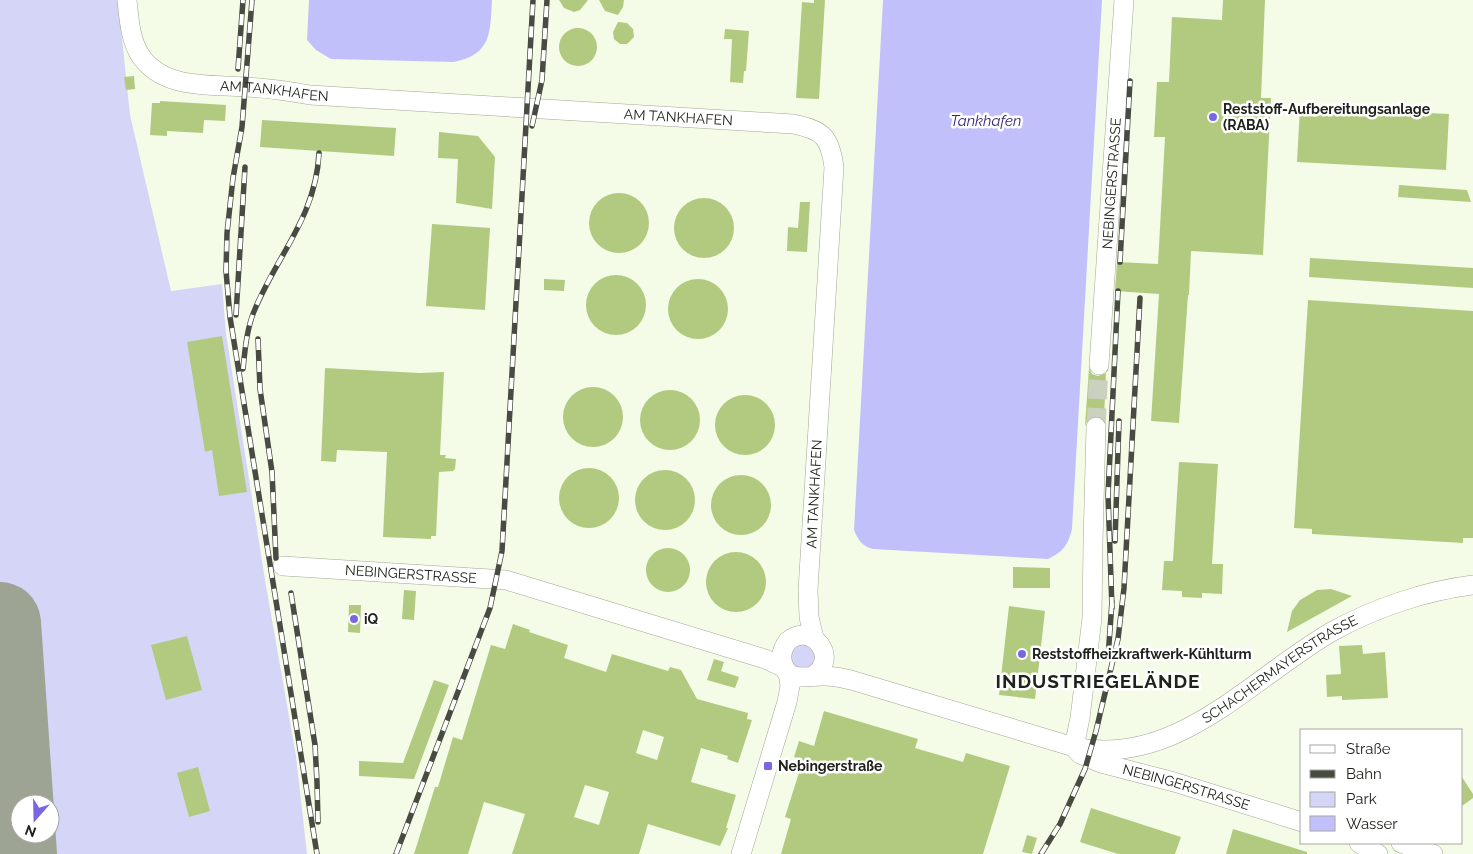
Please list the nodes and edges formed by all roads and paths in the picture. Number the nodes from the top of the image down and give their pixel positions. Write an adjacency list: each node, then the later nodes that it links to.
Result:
1 (127, 0): 7 (street, AM TANKHAFEN)
2 (1124, 0): 3 (street, NEBINGERSTRASSE)
3 (1099, 365)
4 (1096, 427): 14 (street)
5 (283, 566): 11 (street, NEBINGERSTRASSE)
6 (1473, 585): 14 (street, SCHACHERMAYERSTRASSE)
7 (808, 590): 8 (street, AM TANKHAFEN); 9 (street, AM TANKHAFEN)
8 (814, 638): 9 (street); 10 (street)
9 (785, 645): 11 (street); 12 (street)
10 (824, 656): 12 (street); 13 (street, NEBINGERSTRASSE)
11 (765, 658): 12 (street, NEBINGERSTRASSE)
12 (798, 674): 13 (street, NEBINGERSTRASSE); 18 (street)
13 (851, 680): 14 (street, NEBINGERSTRASSE)
14 (1082, 749): 15 (street, NEBINGERSTRASSE)
15 (1300, 821)
16 (1361, 844): 19 (street)
17 (1403, 844): 20 (street)
18 (741, 854)
19 (1378, 854)
20 (1433, 854)

